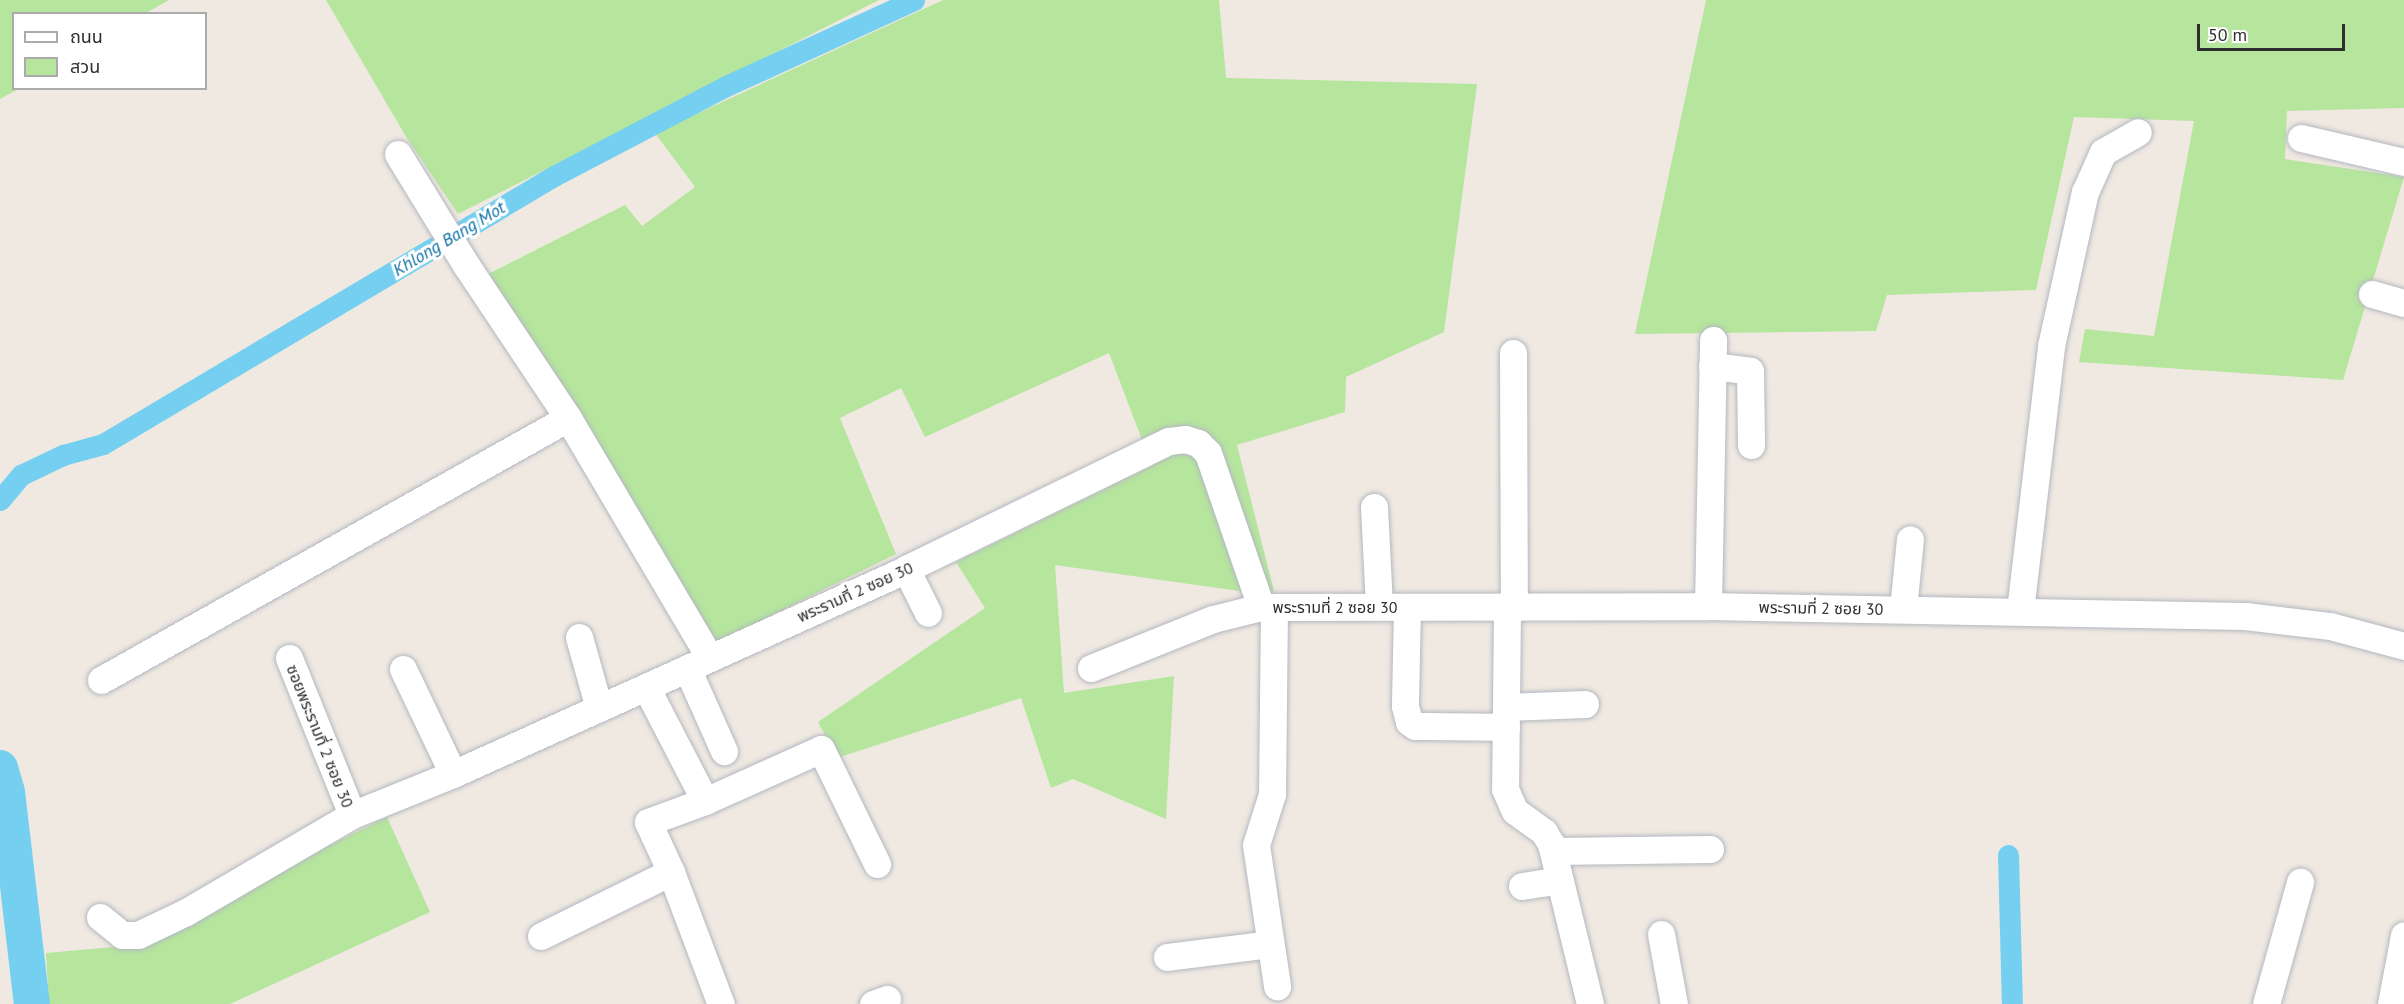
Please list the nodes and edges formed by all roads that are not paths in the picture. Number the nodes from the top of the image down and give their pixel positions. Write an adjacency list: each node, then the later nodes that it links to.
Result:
1 (2138, 132): 19 (street)
2 (2301, 138): 4 (street)
3 (398, 154): 8 (street)
4 (2404, 162)
5 (2372, 294): 6 (street)
6 (2404, 303)
7 (1513, 353): 17 (street)
8 (568, 418): 24 (street); 27 (street)
9 (1751, 445): 14 (street)
10 (1374, 507): 13 (street)
11 (1910, 538): 18 (street)
12 (906, 569): 15 (street, พระรามที่ 2 ซอย 30); 20 (street); 24 (street, พระรามที่ 2 ซอย 30)
13 (1379, 606): 15 (street, พระรามที่ 2 ซอย 30); 16 (street, พระรามที่ 2 ซอย 30)
14 (1708, 606): 17 (street, พระรามที่ 2 ซอย 30); 18 (street, พระรามที่ 2 ซอย 30)
15 (1267, 607): 25 (street); 47 (street)
16 (1407, 607): 17 (street, พระรามที่ 2 ซอย 30); 31 (street)
17 (1510, 609): 31 (street)
18 (1903, 609): 19 (street, พระรามที่ 2 ซอย 30)
19 (2020, 611): 22 (street, พระรามที่ 2 ซอย 30)
20 (928, 614)
21 (579, 637): 30 (street)
22 (2404, 646)
23 (289, 658): 35 (street, ซอยพระรามที่ 2 ซอย 30)
24 (698, 663): 28 (street, พระรามที่ 2 ซอย 30); 32 (street)
25 (1091, 668)
26 (403, 669): 33 (street)
27 (101, 680)
28 (646, 687): 30 (street, พระรามที่ 2 ซอย 30); 34 (street)
29 (1585, 704): 31 (street)
30 (599, 708): 33 (street, พระรามที่ 2 ซอย 30)
31 (1506, 717): 37 (street)
32 (724, 751)
33 (453, 774): 35 (street, พระรามที่ 2 ซอย 30)
34 (705, 801): 38 (street); 39 (street)
35 (352, 815): 43 (street, พระรามที่ 2 ซอย 30)
36 (1710, 849): 37 (street)
37 (1553, 851): 40 (street)
38 (877, 864)
39 (671, 872): 46 (street); 50 (street)
40 (1560, 880): 42 (street); 51 (street)
41 (2300, 882): 53 (street)
42 (1522, 886)
43 (100, 916)
44 (1661, 934): 52 (street)
45 (2404, 935): 54 (street)
46 (541, 936)
47 (1270, 944): 48 (street); 49 (street)
48 (1167, 957)
49 (1277, 986)
50 (721, 1004)
51 (1590, 1004)
52 (1675, 1004)
53 (2266, 1004)
54 (2391, 1004)

